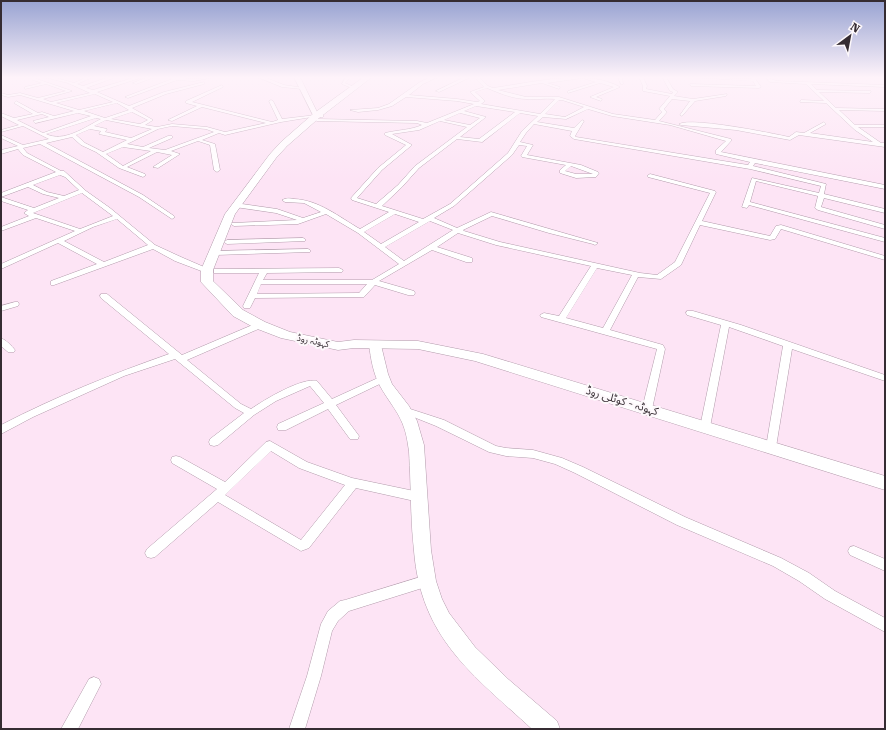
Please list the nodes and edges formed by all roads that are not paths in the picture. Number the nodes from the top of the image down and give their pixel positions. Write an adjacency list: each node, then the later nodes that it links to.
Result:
1 (32, 111): 21 (street)
2 (78, 111): 24 (street); 25 (street)
3 (126, 111): 27 (street)
4 (135, 111): 40 (street)
5 (189, 111): 29 (street)
6 (226, 111): 35 (street)
7 (276, 111): 31 (street)
8 (315, 111): 26 (main road)
9 (325, 111): 26 (main road)
10 (326, 111): 26 (main road)
11 (513, 111): 19 (street)
12 (546, 111): 23 (street)
13 (580, 111): 23 (street)
14 (600, 111): 34 (street)
15 (664, 111): 34 (street)
16 (685, 111): 22 (street)
17 (838, 111): 42 (street)
18 (460, 112): 30 (street); 45 (street)
19 (518, 112): 23 (street); 55 (street)
20 (1, 114): 28 (street)
21 (37, 114): 25 (street); 28 (street)
22 (682, 114)
23 (542, 115): 36 (street)
24 (97, 116): 27 (street); 50 (street)
25 (53, 117): 33 (street)
26 (318, 117): 31 (street); 41 (street); 86 (main road)
27 (105, 119): 40 (street); 44 (street)
28 (13, 120): 39 (street)
29 (170, 120)
30 (439, 120): 41 (street); 45 (street)
31 (281, 121): 35 (street)
32 (582, 121): 47 (street)
33 (35, 122)
34 (656, 122): 38 (street)
35 (272, 123): 49 (street)
36 (534, 123): 47 (street); 60 (street)
37 (824, 123): 51 (street)
38 (670, 124): 51 (street); 69 (street)
39 (23, 125): 48 (street); 50 (street)
40 (140, 125): 46 (street)
41 (427, 125): 87 (street)
42 (854, 126): 43 (street); 62 (street)
43 (885, 126)
44 (89, 127): 52 (street); 57 (street)
45 (472, 127): 55 (street)
46 (156, 128): 49 (street); 57 (street)
47 (575, 130): 73 (street)
48 (1, 131)
49 (218, 132): 58 (street)
50 (42, 134): 56 (street)
51 (805, 134): 62 (street)
52 (73, 135): 56 (street); 68 (street)
53 (1, 136): 63 (street)
54 (170, 137): 64 (street)
55 (457, 138): 87 (street)
56 (54, 140): 59 (street)
57 (133, 140): 61 (street)
58 (198, 140): 67 (street); 74 (street)
59 (42, 143): 63 (street); 93 (street)
60 (518, 143): 70 (street); 95 (street)
61 (123, 144): 64 (street); 68 (street)
62 (882, 144)
63 (21, 148): 66 (street); 75 (street)
64 (145, 148): 65 (street)
65 (158, 150): 67 (street); 71 (street)
66 (1, 152)
67 (165, 152): 72 (street)
68 (102, 154): 71 (street)
69 (754, 161): 73 (street); 79 (street)
70 (569, 165): 70 (street)
71 (124, 167): 76 (street)
72 (156, 167)
73 (750, 167): 82 (street)
74 (217, 170)
75 (62, 172): 78 (street); 80 (street)
76 (143, 175)
77 (650, 176): 96 (street)
78 (28, 185): 81 (street); 83 (street)
79 (885, 187)
80 (83, 192): 83 (street); 92 (street)
81 (1, 195)
82 (822, 195): 88 (street); 98 (street); 104 (street)
83 (64, 198): 91 (street)
84 (285, 200): 89 (street)
85 (3, 201): 91 (street)
86 (240, 205): 94 (street); 97 (main road); 110 (main road)
87 (377, 207): 90 (street)
88 (885, 211)
89 (326, 212): 94 (street); 102 (street)
90 (394, 212): 95 (street); 102 (street)
91 (34, 213): 99 (street); 101 (street)
92 (117, 217): 101 (street); 107 (street)
93 (172, 217)
94 (303, 220): 97 (street)
95 (428, 220): 100 (street); 108 (street)
96 (697, 222): 112 (street); 121 (street)
97 (234, 224): 110 (main road)
98 (885, 227)
99 (1, 229)
100 (458, 230): 106 (street); 109 (street); 117 (street)
101 (81, 231): 105 (street)
102 (360, 232): 108 (street)
103 (303, 240): 110 (street)
104 (885, 240)
105 (59, 241): 114 (street); 116 (street)
106 (595, 242)
107 (153, 246): 116 (street); 119 (street)
108 (381, 247): 115 (street)
109 (431, 247): 113 (street); 115 (street)
110 (222, 249): 111 (street); 119 (main road)
111 (308, 251)
112 (885, 258)
113 (469, 260)
114 (3, 264)
115 (404, 264): 123 (street)
116 (104, 265): 124 (street)
117 (595, 265): 121 (street); 132 (street)
118 (339, 270): 120 (street)
119 (212, 271): 120 (street); 127 (main road, کہوٹہ روڈ); 134 (main road, کہوٹہ روڈ)
120 (264, 271): 122 (street)
121 (636, 274): 135 (street)
122 (258, 282): 123 (street); 127 (street)
123 (372, 282): 125 (street); 127 (street)
124 (54, 283)
125 (411, 293)
126 (104, 296): 141 (street)
127 (249, 301): 137 (main road, کہوٹہ روڈ)
128 (15, 304): 129 (street)
129 (1, 309)
130 (690, 313): 133 (street)
131 (544, 315): 132 (street)
132 (561, 319): 135 (street)
133 (725, 324): 138 (street); 149 (street)
134 (260, 325): 137 (main road, کہوٹہ روڈ); 141 (street)
135 (605, 331): 145 (street)
136 (1, 341): 140 (street)
137 (354, 344): 139 (main road, کہوٹہ - کوٹلی روڈ)
138 (788, 344): 142 (street); 153 (street)
139 (376, 345): 143 (main road); 145 (main road, کہوٹہ - کوٹلی روڈ)
140 (11, 350)
141 (179, 357): 147 (street); 150 (street)
142 (885, 375)
143 (383, 379): 144 (street); 146 (main road)
144 (330, 404): 147 (street); 148 (street); 151 (street)
145 (647, 409): 149 (main road, کہوٹہ - کوٹلی روڈ)
146 (404, 410): 159 (main road); 164 (street)
147 (251, 413): 152 (street)
148 (282, 427)
149 (705, 427): 153 (main road, کہوٹہ - کوٹلی روڈ)
150 (1, 430)
151 (354, 436)
152 (214, 442)
153 (771, 448): 156 (main road, کہوٹہ - کوٹلی روڈ)
154 (176, 460): 157 (street)
155 (353, 483): 157 (street); 158 (street); 159 (street)
156 (885, 483)
157 (226, 488): 158 (street)
158 (217, 496): 161 (street)
159 (419, 497): 163 (main road)
160 (854, 551): 162 (street)
161 (151, 553)
162 (885, 565)
163 (427, 581): 167 (street); 168 (main road)
164 (885, 625)
165 (94, 684): 166 (street)
166 (69, 729)
167 (297, 729)
168 (549, 729)

